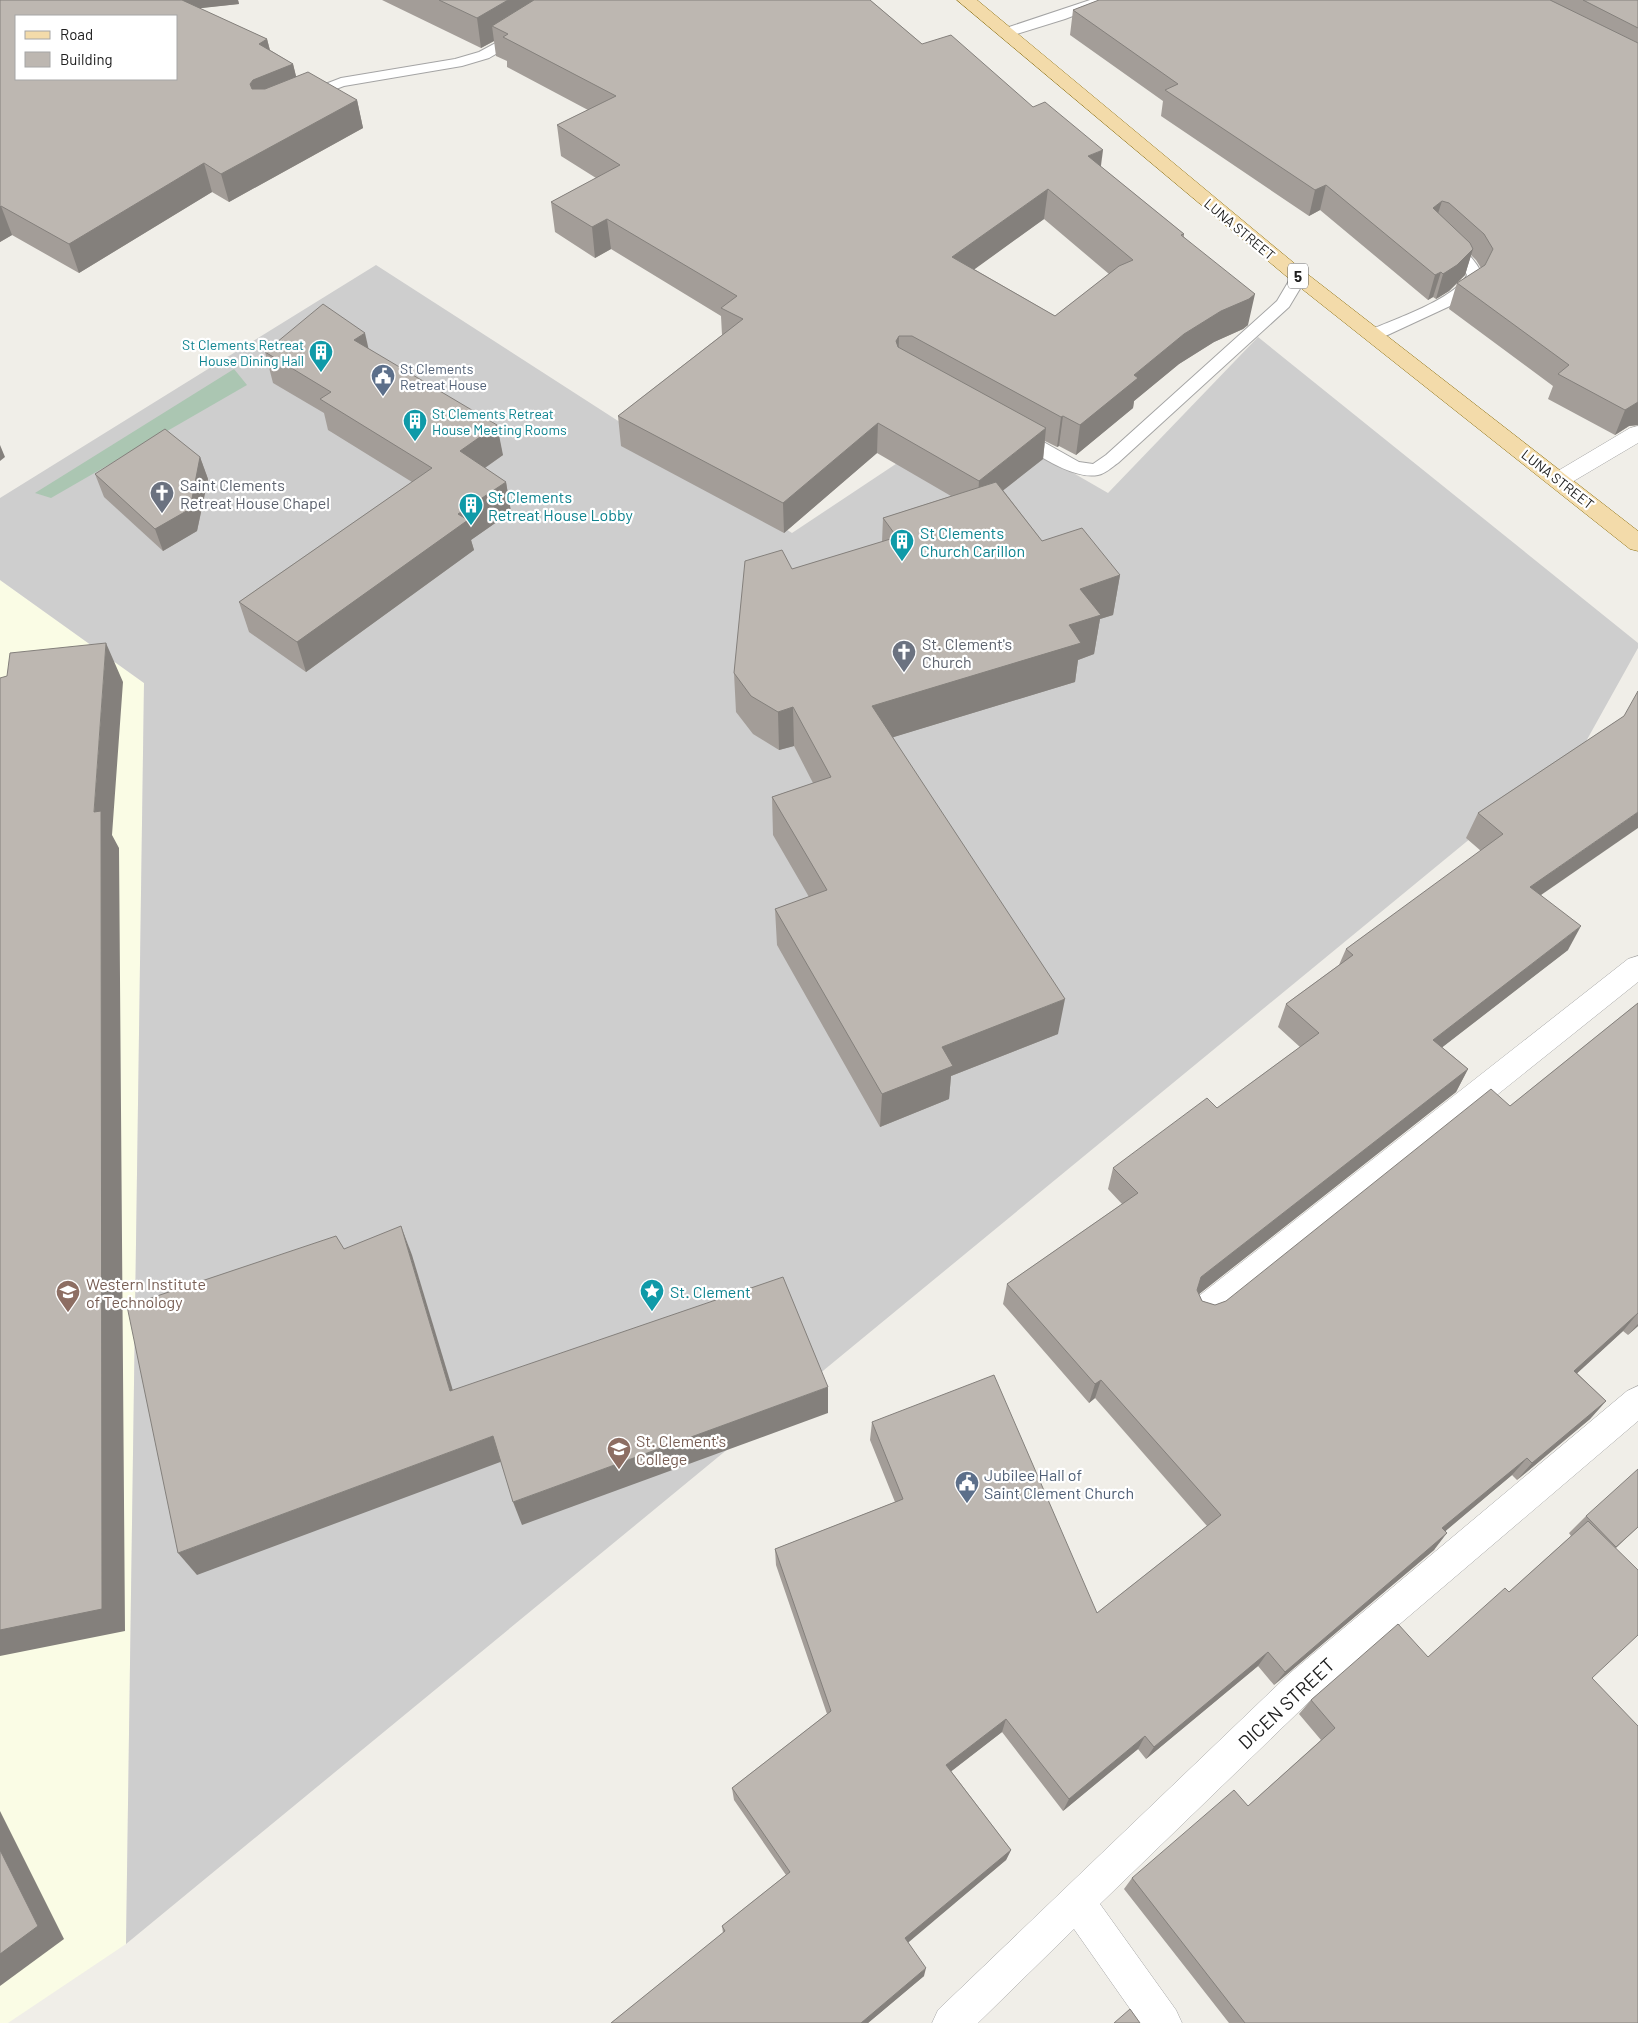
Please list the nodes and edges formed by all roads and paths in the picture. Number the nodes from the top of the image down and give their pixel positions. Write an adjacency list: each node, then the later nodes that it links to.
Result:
1 (966, 0): 4 (main road, LUNA STREET / 5)
2 (1102, 0): 4 (lane)
3 (535, 25): 5 (lane)
4 (1005, 33): 7 (main road, LUNA STREET / 5)
5 (291, 103)
6 (1435, 233): 8 (lane)
7 (1299, 277): 8 (main road, LUNA STREET / 5); 9 (lane)
8 (1373, 335): 11 (main road, LUNA STREET / 5)
9 (1007, 429)
10 (1638, 434): 11 (street)
11 (1559, 480): 12 (main road, LUNA STREET / 5)
12 (1638, 543)
13 (1638, 967): 14 (street)
14 (1206, 1309)
15 (1638, 1401): 16 (street, DICEN STREET)
16 (1077, 1902): 17 (street, DICEN STREET); 18 (street)
17 (951, 2023)
18 (1163, 2023)

